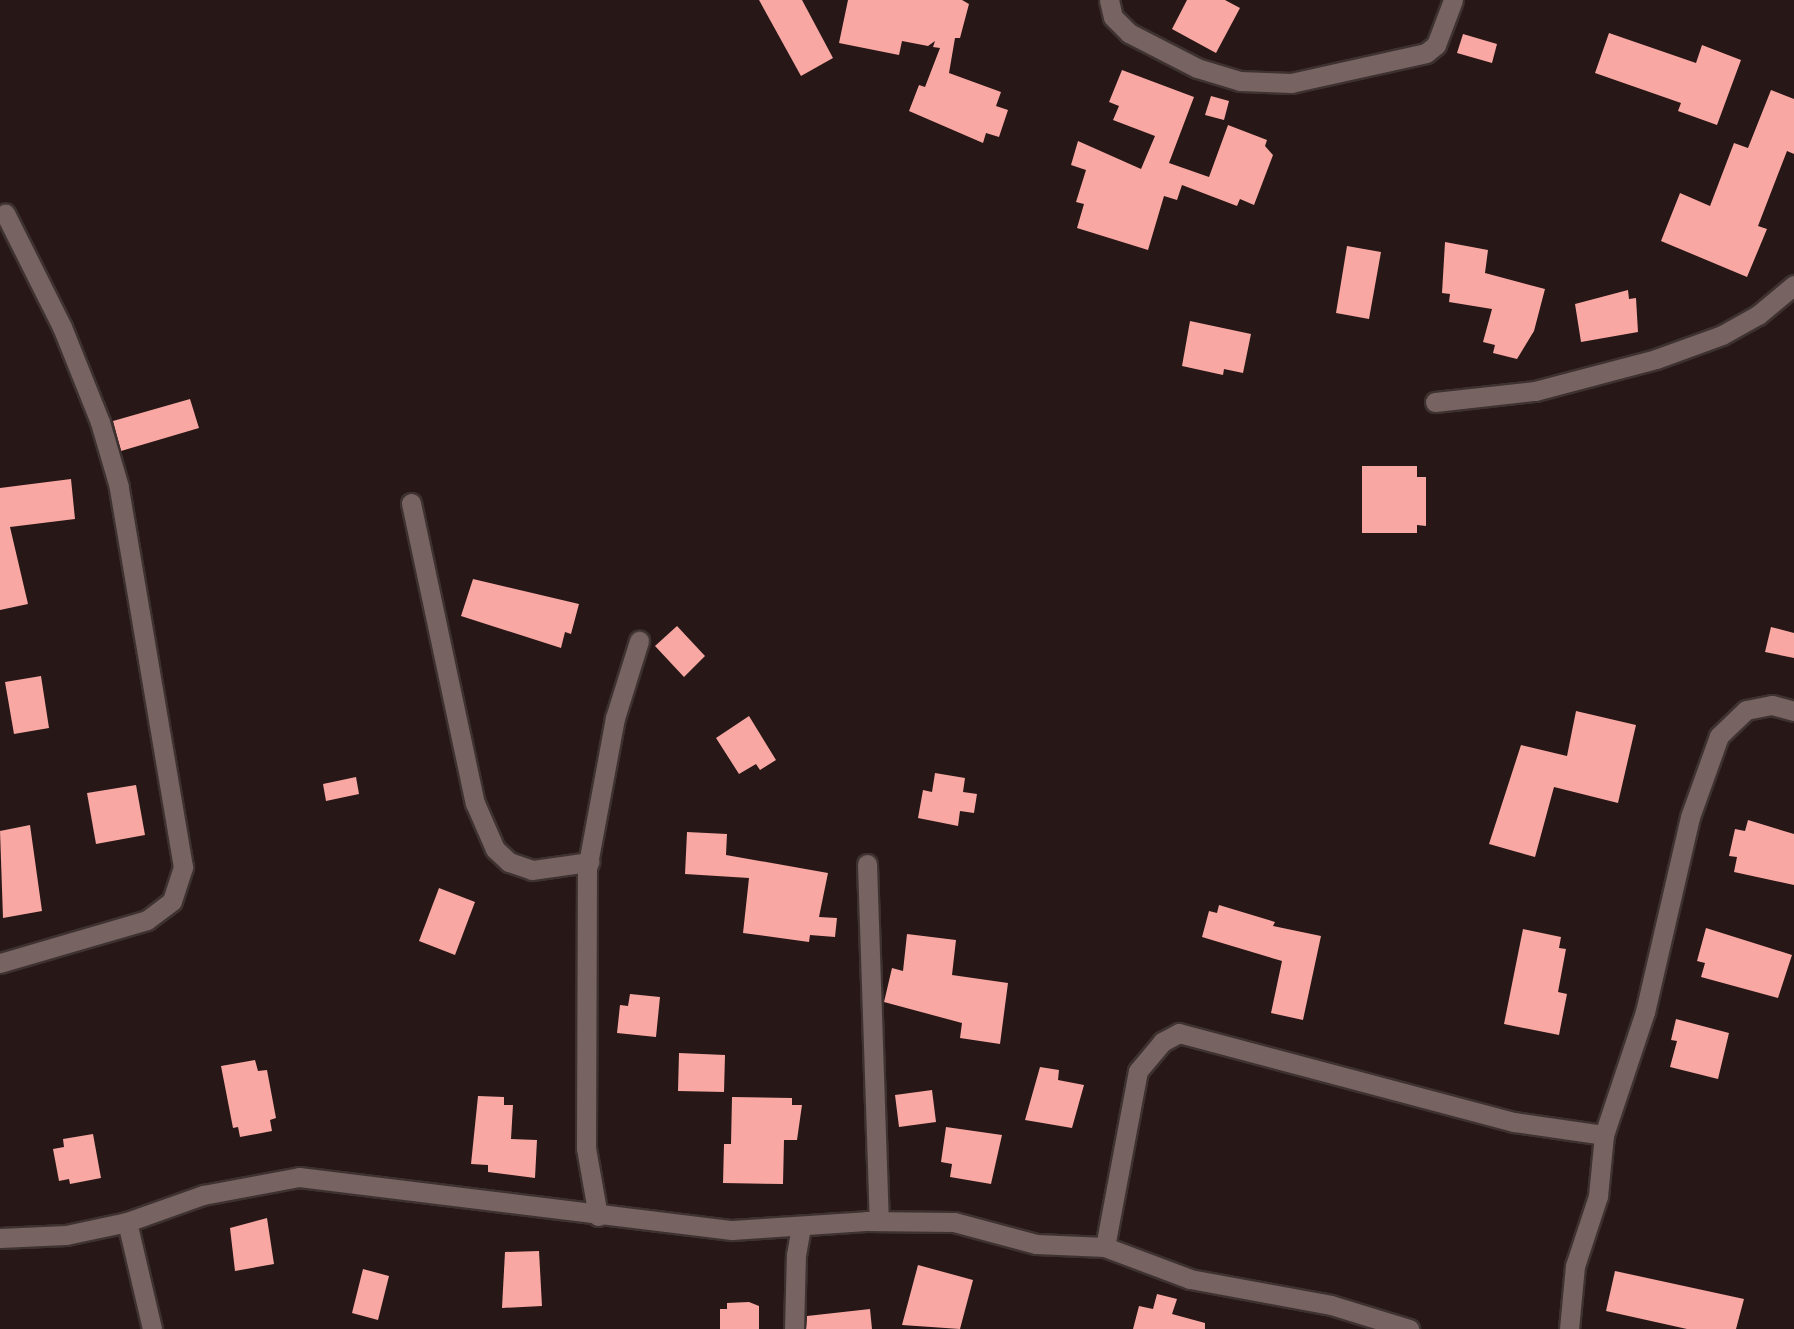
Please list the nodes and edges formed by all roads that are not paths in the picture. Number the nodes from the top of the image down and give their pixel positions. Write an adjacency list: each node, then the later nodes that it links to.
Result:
1 (1109, 0): 2 (street)
2 (1453, 0)
3 (5, 213): 11 (street)
4 (1794, 285): 5 (street)
5 (1436, 402)
6 (411, 503): 9 (street)
7 (639, 641): 9 (street)
8 (1794, 711): 12 (street)
9 (589, 862): 13 (street)
10 (867, 864): 14 (street)
11 (0, 963)
12 (1604, 1135): 18 (street); 23 (street)
13 (598, 1216): 15 (street); 16 (street)
14 (879, 1221): 16 (street); 18 (street)
15 (127, 1222): 17 (street); 20 (street)
16 (801, 1228): 21 (street)
17 (0, 1238)
18 (1105, 1247): 19 (street)
19 (1374, 1324): 22 (street)
20 (152, 1329)
21 (794, 1329)
22 (1409, 1329)
23 (1569, 1329)

